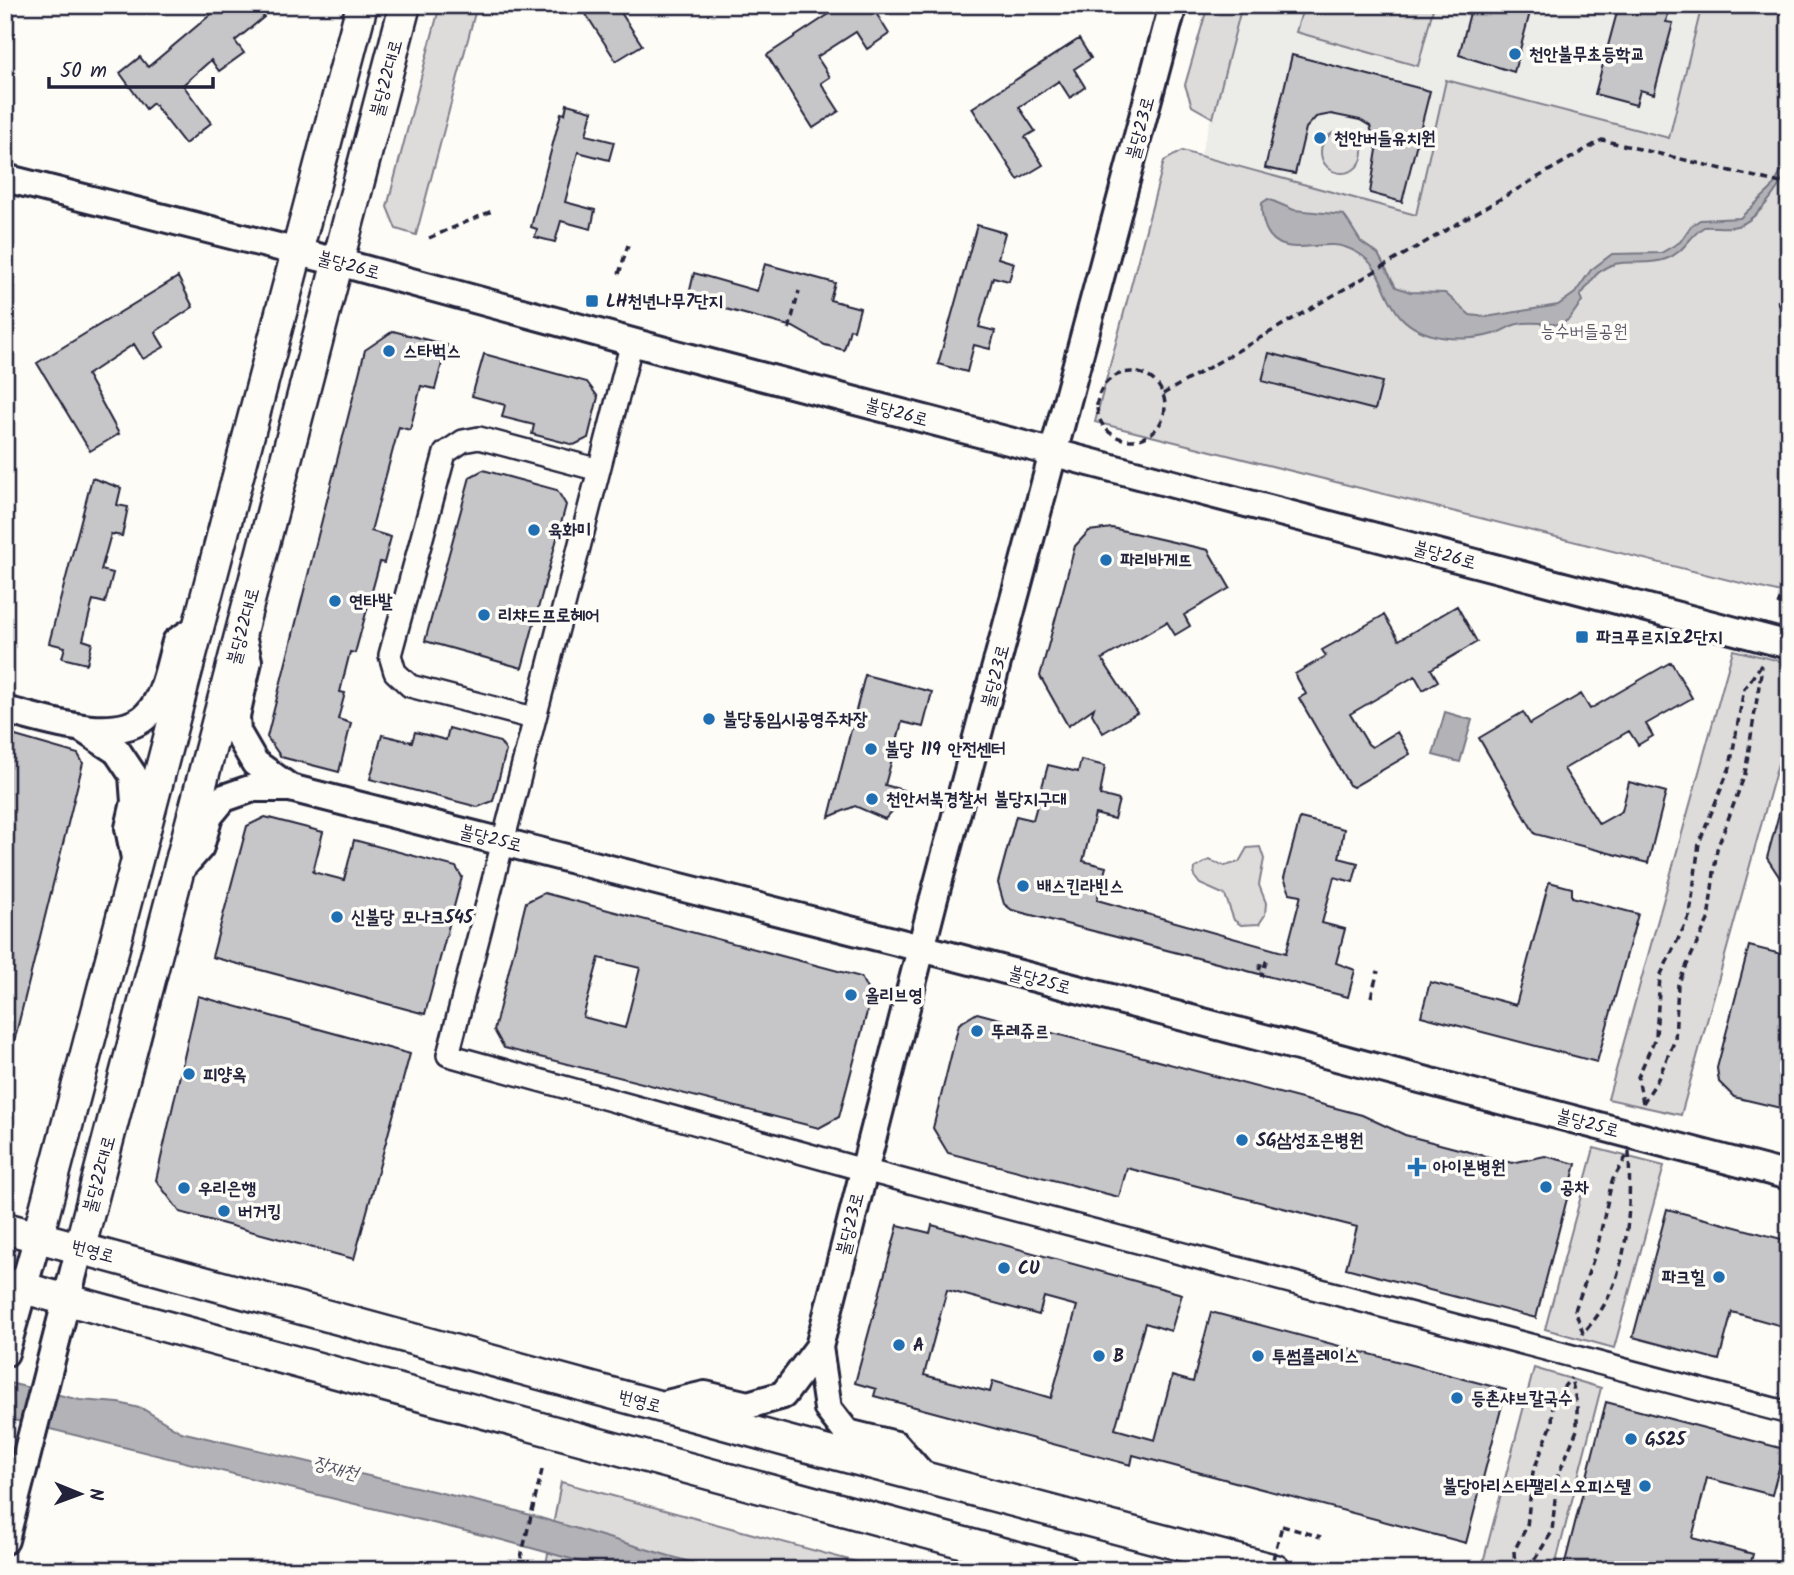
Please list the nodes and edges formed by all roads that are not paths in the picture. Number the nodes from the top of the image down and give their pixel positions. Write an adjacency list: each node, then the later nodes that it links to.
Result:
1 (362, 5): 5 (main road)
2 (405, 5): 6 (main road, 불당22대로)
3 (1173, 5): 8 (street, 불당23로)
4 (5, 178): 5 (street, 불당26로)
5 (298, 252): 6 (street, 불당26로); 10 (main road)
6 (338, 262): 7 (street, 불당26로); 11 (main road, 불당22대로)
7 (632, 342): 8 (street, 불당26로); 9 (street)
8 (1055, 453): 12 (street, 불당26로); 20 (street, 불당23로)
9 (598, 470): 14 (street); 14 (street)
10 (198, 627): 15 (street); 18 (main road)
11 (241, 632): 16 (street); 19 (main road, 불당22대로)
12 (1789, 645)
13 (5, 710): 15 (street)
14 (533, 718): 17 (street)
15 (83, 729): 18 (street)
16 (290, 789): 17 (street, 불당25로); 19 (street)
17 (502, 840): 20 (street, 불당25로); 21 (street)
18 (136, 863): 24 (main road)
19 (178, 872): 25 (main road, 불당22대로)
20 (921, 948): 21 (street, 불당23로); 22 (street, 불당25로)
21 (864, 1170): 29 (street, 불당23로); 31 (street)
22 (1789, 1176)
23 (5, 1228): 24 (main road, 번영로)
24 (38, 1236): 25 (main road, 번영로); 26 (street)
25 (80, 1247): 27 (street); 30 (main road, 번영로)
26 (15, 1285): 27 (main road); 28 (street)
27 (67, 1300): 33 (street); 34 (main road)
28 (8, 1343)
29 (819, 1347): 30 (street); 32 (street)
30 (657, 1406): 32 (main road, 번영로)
31 (1789, 1413)
32 (926, 1478): 35 (main road, 번영로)
33 (5, 1540)
34 (1065, 1570)
35 (1273, 1570)

